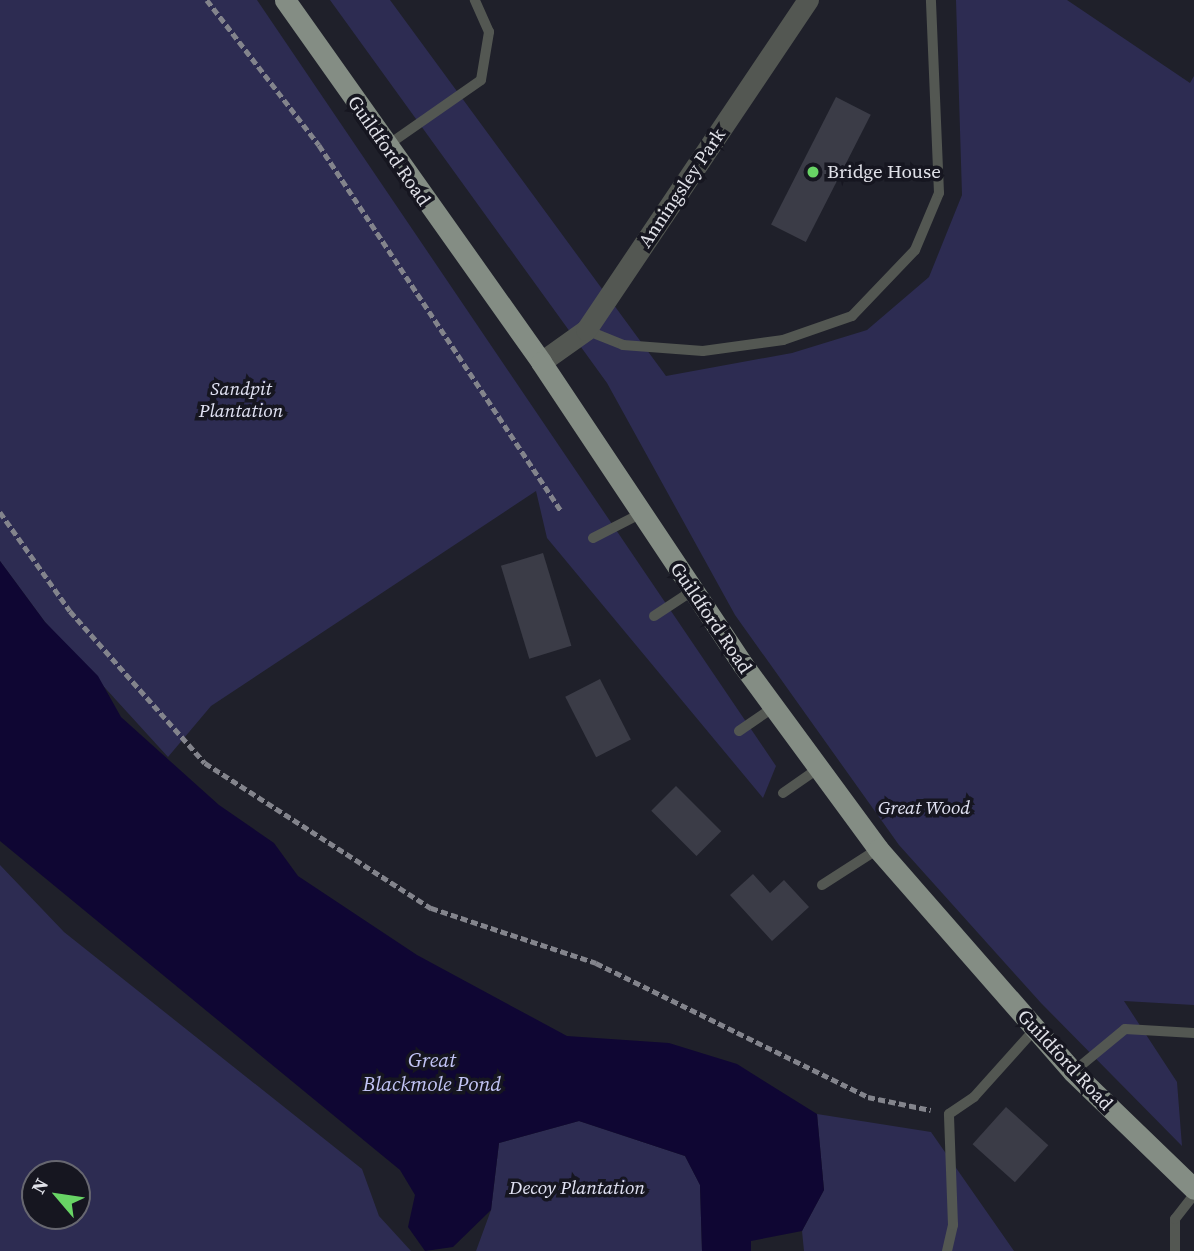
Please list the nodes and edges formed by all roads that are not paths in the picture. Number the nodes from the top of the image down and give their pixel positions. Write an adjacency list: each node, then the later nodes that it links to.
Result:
1 (285, 0): 5 (main road, Guildford Road)
2 (475, 0): 5 (lane)
3 (808, 0): 6 (street, Anningsley Park)
4 (931, 0): 6 (lane)
5 (385, 147): 7 (main road, Guildford Road)
6 (586, 330): 7 (street, Anningsley Park)
7 (541, 362): 8 (main road, Guildford Road)
8 (640, 514): 9 (lane); 10 (main road, Guildford Road)
9 (593, 538)
10 (692, 591): 11 (lane); 12 (main road, Guildford Road)
11 (654, 616)
12 (774, 707): 13 (lane); 14 (main road, Guildford Road)
13 (739, 731)
14 (819, 768): 15 (lane); 16 (main road, Guildford Road)
15 (783, 793)
16 (878, 849): 17 (lane); 18 (main road, Guildford Road)
17 (822, 885)
18 (1035, 1029): 20 (main road, Guildford Road); 22 (lane)
19 (1194, 1033): 20 (lane)
20 (1073, 1072): 21 (main road, Guildford Road)
21 (1194, 1192): 23 (lane)
22 (947, 1251)
23 (1175, 1251)

